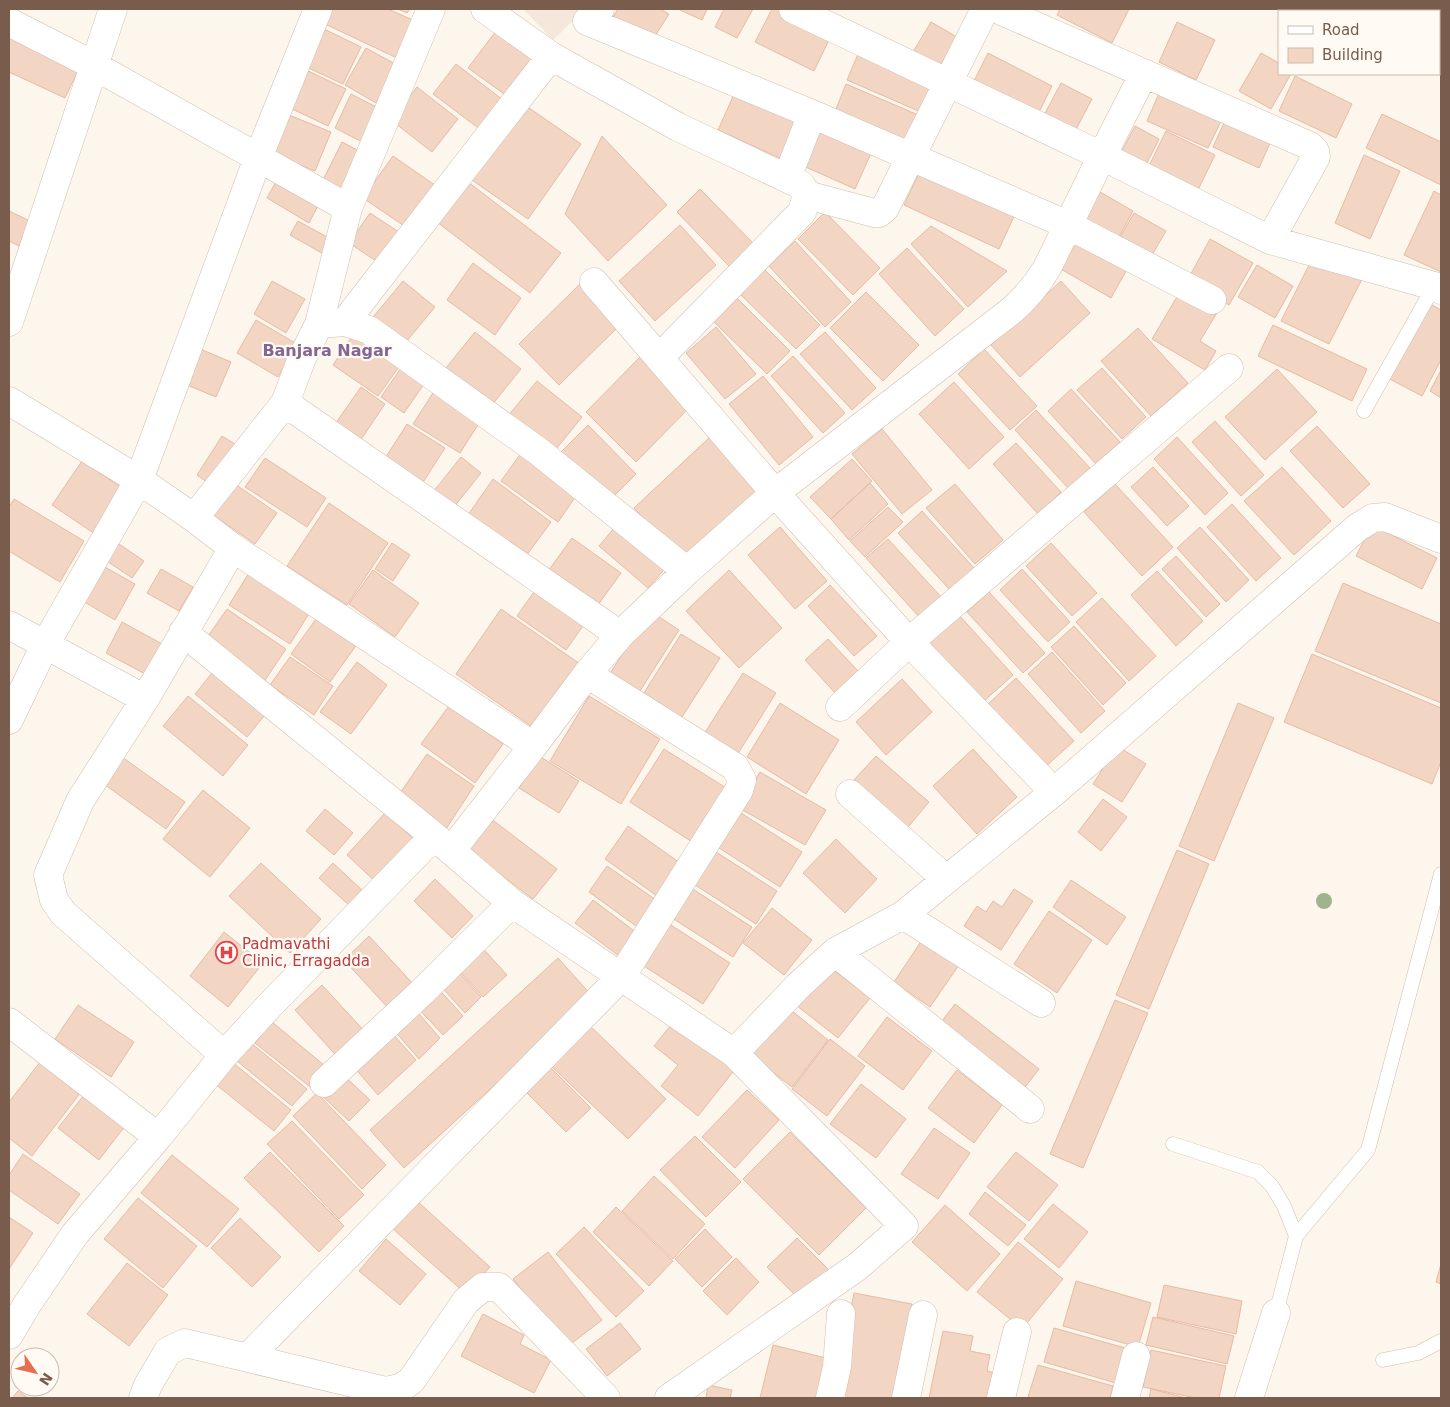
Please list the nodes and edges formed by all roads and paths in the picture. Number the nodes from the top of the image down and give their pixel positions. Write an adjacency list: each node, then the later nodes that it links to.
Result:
1 (113, 9): 11 (street)
2 (318, 9): 17 (street)
3 (431, 9): 20 (street)
4 (484, 9): 10 (street)
5 (600, 9): 14 (street)
6 (794, 9): 13 (street)
7 (985, 9): 13 (street)
8 (997, 9): 12 (street)
9 (9, 22): 11 (street)
10 (551, 56): 18 (street); 27 (street)
11 (93, 65): 17 (street); 26 (street)
12 (1144, 73): 15 (street); 22 (street)
13 (949, 83): 15 (street); 16 (street)
14 (812, 114): 16 (street); 18 (street)
15 (1102, 156): 21 (street); 22 (street)
16 (911, 157): 19 (street); 21 (street)
17 (258, 158): 20 (street); 33 (street)
18 (787, 178): 19 (street)
19 (807, 195): 28 (street)
20 (348, 208): 27 (street)
21 (1068, 225): 25 (street); 34 (street)
22 (1270, 240): 24 (street)
23 (594, 282): 28 (street)
24 (1437, 288): 32 (lane)
25 (1212, 300)
26 (9, 322)
27 (332, 323): 31 (street); 38 (street)
28 (659, 358): 34 (street)
29 (1228, 368): 42 (street)
30 (9, 401): 33 (street)
31 (285, 403): 35 (street); 41 (street)
32 (1364, 411)
33 (140, 480): 35 (street); 43 (street)
34 (775, 493): 38 (street); 42 (street)
35 (194, 518): 37 (street)
36 (1441, 539): 49 (street)
37 (233, 548): 40 (street); 48 (street)
38 (687, 571): 41 (street)
39 (9, 625): 43 (street)
40 (183, 632): 45 (street); 51 (street)
41 (620, 635): 44 (street)
42 (909, 642): 46 (street); 49 (street)
43 (45, 645): 45 (street); 47 (street)
44 (587, 674): 48 (street); 57 (street)
45 (144, 699): 61 (street)
46 (840, 707)
47 (9, 720)
48 (533, 746): 51 (street)
49 (1054, 792): 53 (street)
50 (850, 794): 53 (street)
51 (442, 844): 54 (street); 61 (street)
52 (1441, 874): 66 (lane)
53 (946, 879): 55 (street)
54 (512, 903): 57 (street); 62 (street)
55 (903, 915): 56 (street); 58 (street)
56 (836, 952): 60 (street); 63 (street)
57 (621, 977): 60 (street); 74 (street)
58 (1041, 1003)
59 (9, 1022): 64 (street)
60 (734, 1053): 78 (street)
61 (224, 1055): 64 (street)
62 (324, 1083)
63 (1030, 1109)
64 (158, 1137): 71 (street)
65 (1173, 1144): 66 (lane)
66 (1296, 1236): 67 (lane)
67 (1276, 1312): 83 (street)
68 (841, 1314): 79 (street)
69 (923, 1315): 80 (street)
70 (1017, 1332): 81 (street)
71 (9, 1335)
72 (1441, 1341): 75 (lane)
73 (1136, 1356): 82 (street)
74 (248, 1357): 76 (street); 77 (street)
75 (1383, 1360)
76 (143, 1398)
77 (606, 1398)
78 (669, 1398)
79 (830, 1398)
80 (906, 1398)
81 (1001, 1398)
82 (1125, 1398)
83 (1249, 1398)

